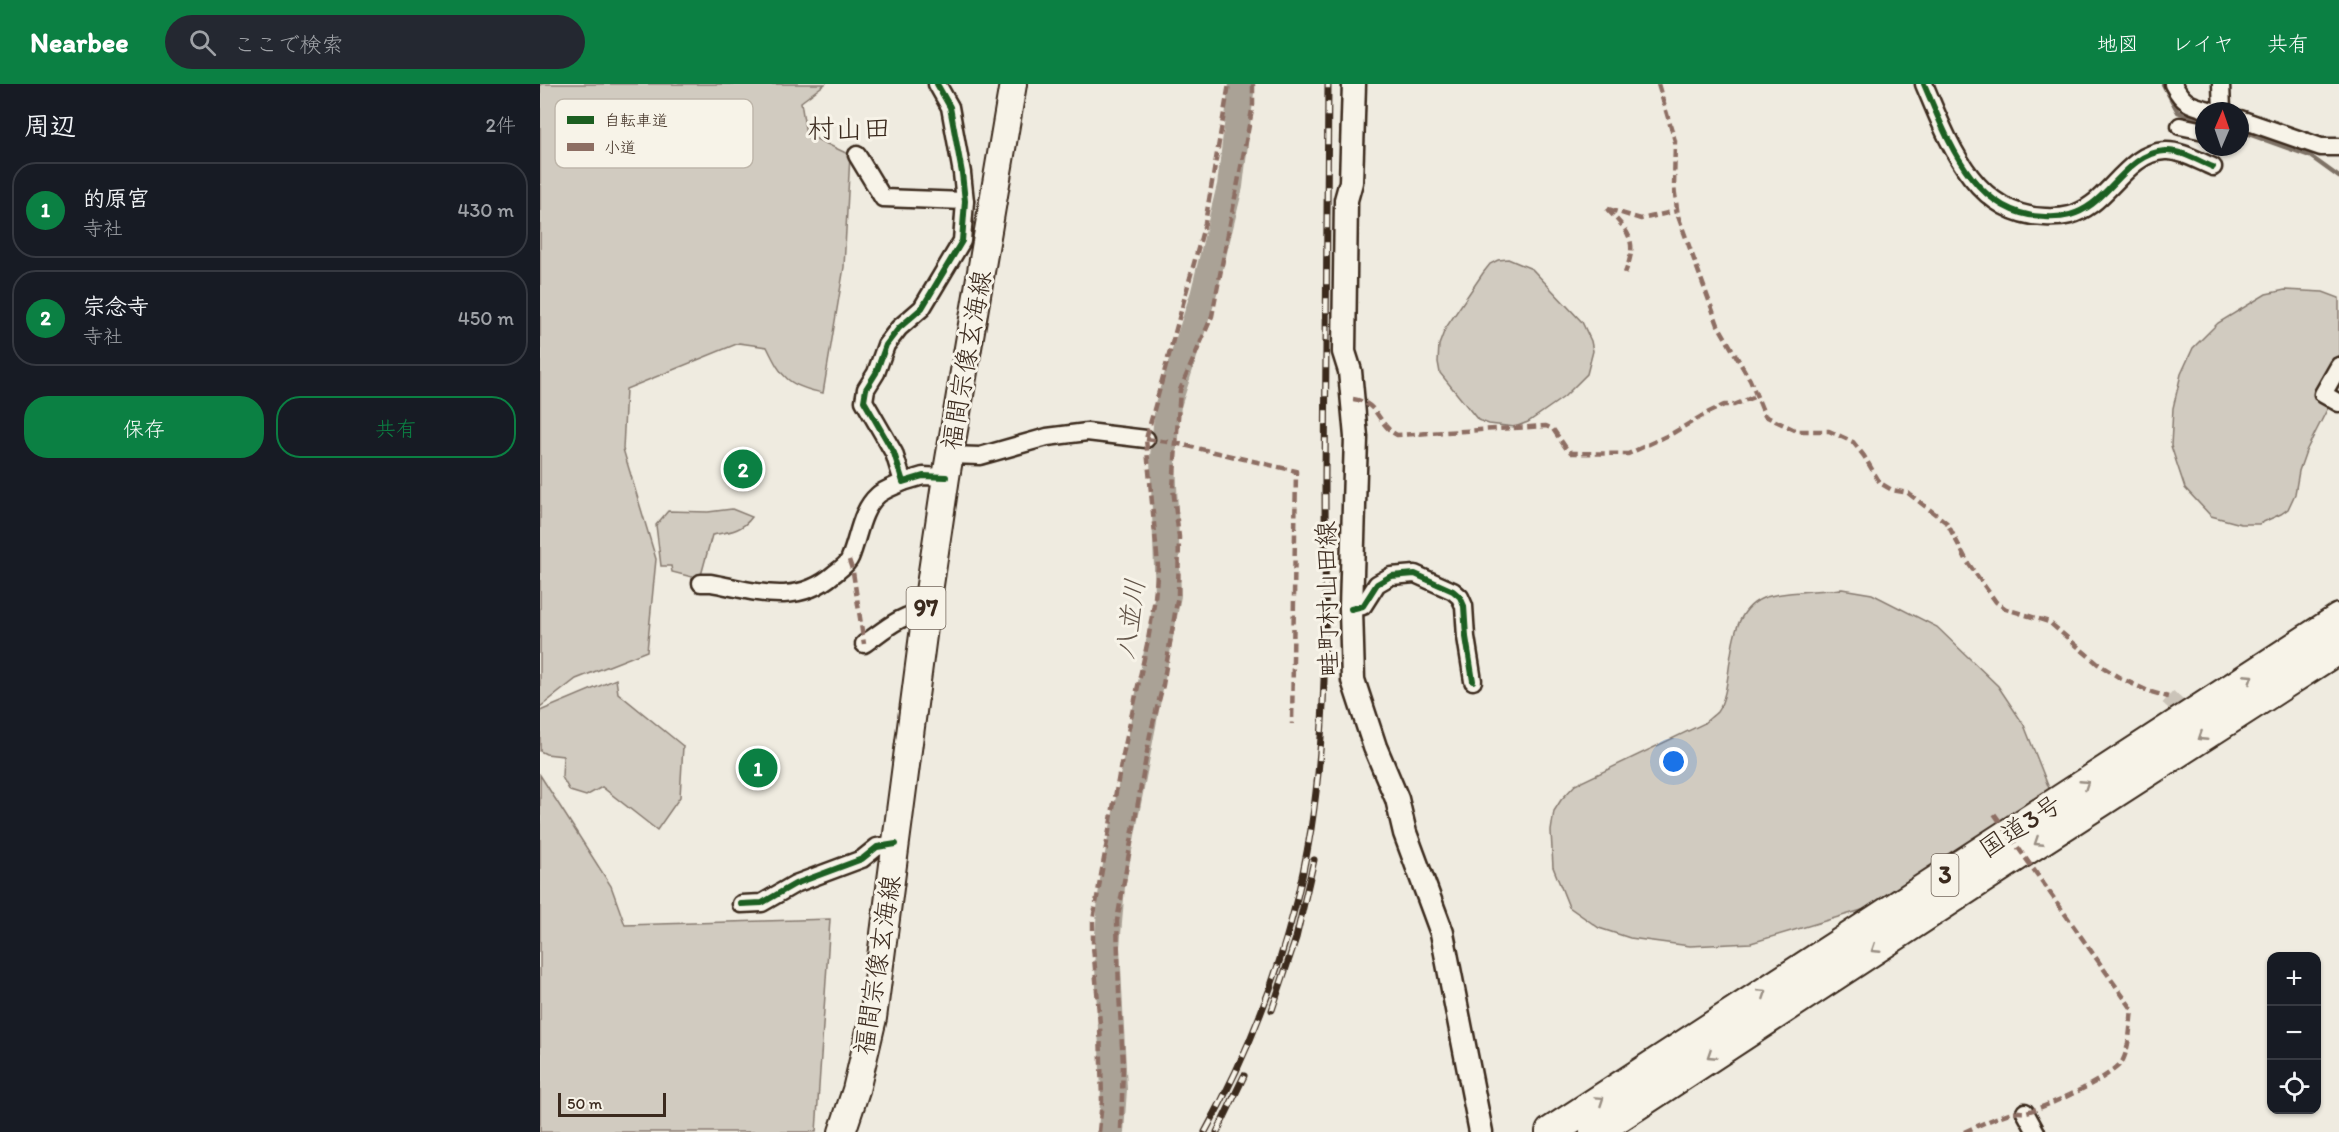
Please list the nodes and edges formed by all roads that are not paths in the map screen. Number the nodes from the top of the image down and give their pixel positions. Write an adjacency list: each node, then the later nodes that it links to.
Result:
1 (937, 84): 15 (street)
2 (1012, 84): 16 (main road, 福間宗像玄海線 / 97)
3 (1354, 84): 23 (main road, 畦町村山田線)
4 (1924, 84): 14 (street)
5 (2173, 84): 8 (street)
6 (2221, 84): 7 (street)
7 (2222, 102)
8 (2195, 106)
9 (2249, 122): 12 (street)
10 (2180, 126): 11 (street)
11 (2195, 129)
12 (2339, 147)
13 (857, 155): 15 (street)
14 (2212, 166)
15 (965, 201): 16 (street)
16 (977, 223): 20 (main road, 福間宗像玄海線 / 97); 21 (street)
17 (2339, 366): 18 (street)
18 (2339, 403)
19 (1146, 439): 20 (street)
20 (948, 466): 21 (street); 24 (main road, 福間宗像玄海線 / 97)
21 (903, 482): 22 (street)
22 (701, 583)
23 (1351, 609): 28 (street); 33 (main road, 畦町村山田線)
24 (926, 612): 26 (street); 29 (main road, 福間宗像玄海線 / 97)
25 (2339, 619): 34 (highway, 国道3号 / 3, one-way to 25)
26 (864, 644)
27 (2339, 648): 35 (highway, 国道3号 / 3, one-way to 35)
28 (1473, 681)
29 (896, 844): 30 (street); 32 (main road, 福間宗像玄海線 / 97)
30 (741, 904)
31 (2025, 1112): 36 (street)
32 (842, 1132)
33 (1481, 1132)
34 (1551, 1132)
35 (1594, 1132)
36 (2036, 1132)

